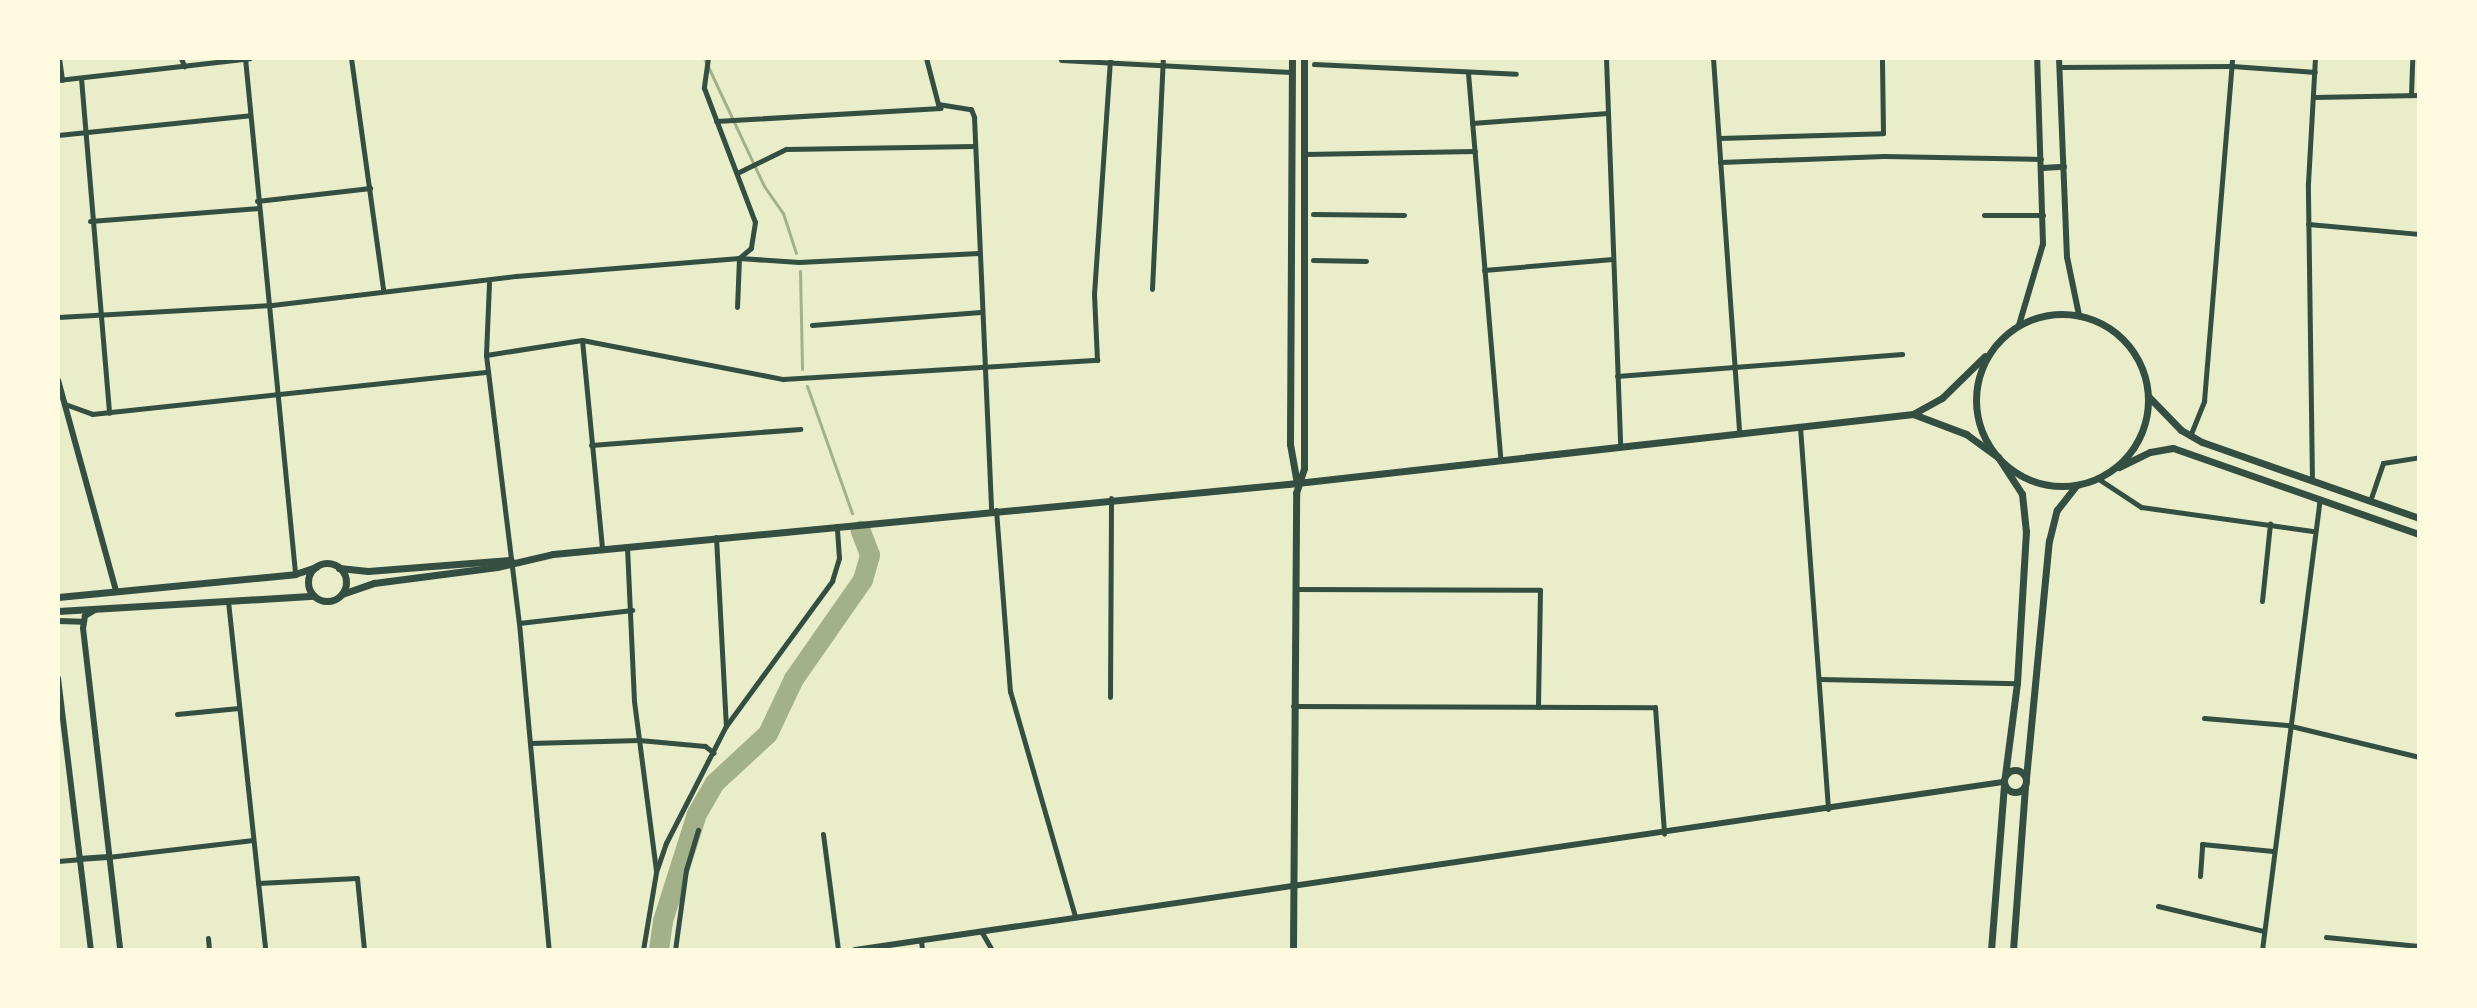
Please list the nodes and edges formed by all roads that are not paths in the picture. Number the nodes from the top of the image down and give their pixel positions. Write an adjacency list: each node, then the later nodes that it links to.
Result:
1 (59, 58): 31 (street)
2 (181, 58): 21 (street)
3 (246, 58): 21 (street); 37 (street)
4 (351, 58): 51 (street)
5 (708, 58): 38 (street)
6 (926, 58): 35 (street)
7 (1163, 58): 22 (street)
8 (1292, 58): 25 (main road)
9 (1304, 58): 26 (main road)
10 (1606, 58): 36 (street)
11 (1713, 58): 42 (street)
12 (1882, 58): 42 (street)
13 (2037, 58): 46 (street)
14 (2059, 58): 24 (street)
15 (2232, 58): 23 (street)
16 (2315, 58): 27 (street)
17 (2412, 58): 32 (street)
18 (1061, 60): 19 (street)
19 (1110, 61): 22 (street); 81 (street)
20 (1314, 64): 28 (street)
21 (184, 66): 30 (street)
22 (1163, 66): 25 (street); 67 (street)
23 (2232, 66): 24 (street); 27 (street); 94 (street)
24 (2060, 67): 48 (street)
25 (1292, 72): 26 (main road); 103 (main road)
26 (1304, 72): 45 (main road)
27 (2315, 72): 34 (street)
28 (1468, 73): 29 (street); 39 (street)
29 (1516, 74)
30 (81, 78): 31 (street); 40 (street)
31 (60, 80)
32 (2411, 95): 33 (street); 34 (street)
33 (2419, 95)
34 (2314, 97): 58 (street)
35 (942, 108): 38 (street); 43 (street)
36 (1608, 113): 39 (street); 62 (street)
37 (250, 115): 40 (street); 52 (street)
38 (716, 121): 50 (street)
39 (1472, 123): 44 (street)
40 (87, 132): 41 (street); 57 (street)
41 (58, 135)
42 (1719, 138): 47 (street)
43 (975, 146): 50 (street); 60 (street)
44 (1475, 151): 45 (street); 65 (street)
45 (1304, 154): 103 (main road)
46 (2041, 159): 47 (street); 49 (street)
47 (1720, 162): 82 (street)
48 (2064, 167): 49 (street); 73 (street)
49 (2042, 168): 56 (street)
50 (737, 173): 61 (street)
51 (370, 188): 52 (street); 68 (street)
52 (258, 205): 57 (street); 69 (street)
53 (1313, 214): 54 (street)
54 (1404, 215)
55 (1984, 215): 56 (street)
56 (2043, 215): 76 (street)
57 (90, 221): 72 (street)
58 (2308, 224): 59 (street); 102 (street)
59 (2419, 234)
60 (979, 253): 61 (street); 71 (street)
61 (739, 258): 66 (street); 70 (street)
62 (1613, 259): 65 (street); 84 (street)
63 (1313, 260): 64 (street)
64 (1366, 261)
65 (1484, 270): 97 (street)
66 (489, 283): 68 (street); 80 (street)
67 (1152, 289)
68 (383, 290): 69 (street)
69 (272, 305): 72 (street); 86 (street)
70 (737, 307)
71 (981, 312): 75 (street); 81 (street)
72 (100, 314): 74 (street); 89 (street)
73 (2079, 315): 76 (main road); 87 (main road)
74 (58, 317)
75 (812, 325)
76 (2019, 325): 78 (main road)
77 (582, 340): 80 (street); 81 (street); 95 (street)
78 (1996, 345): 90 (main road); 98 (main road)
79 (1902, 354): 82 (street)
80 (486, 355): 83 (street)
81 (983, 366): 108 (street)
82 (1735, 371): 84 (street); 93 (street)
83 (488, 372): 86 (street); 117 (street)
84 (1617, 376): 96 (street)
85 (58, 380): 88 (street)
86 (280, 396): 89 (street); 120 (street)
87 (2148, 396): 94 (main road); 100 (main road)
88 (65, 404): 89 (street); 122 (street)
89 (109, 413)
90 (1913, 414): 91 (main road); 98 (main road)
91 (1800, 427): 93 (main road); 135 (street)
92 (800, 429): 95 (street)
93 (1739, 432): 96 (main road)
94 (2190, 436): 102 (main road)
95 (591, 445): 116 (street)
96 (1620, 446): 97 (main road)
97 (1500, 457): 103 (main road)
98 (1998, 457): 104 (main road); 136 (main road)
99 (2419, 457): 107 (street)
100 (2109, 471): 101 (main road); 106 (main road)
101 (2097, 478): 104 (main road); 110 (street)
102 (2312, 481): 107 (main road)
103 (1297, 483): 105 (main road); 121 (main road)
104 (2083, 483): 151 (main road)
105 (1111, 497): 108 (main road); 137 (street)
106 (2320, 499): 112 (street); 113 (main road)
107 (2370, 501): 109 (main road)
108 (994, 509): 111 (main road); 166 (street)
109 (2419, 518)
110 (2270, 523): 112 (street); 127 (street)
111 (837, 525): 114 (main road); 145 (street)
112 (2312, 531): 144 (street)
113 (2419, 534)
114 (716, 537): 115 (main road); 145 (street)
115 (627, 546): 116 (main road); 129 (street)
116 (602, 549): 117 (main road)
117 (511, 560): 119 (main road); 123 (main road); 133 (street)
118 (316, 567): 119 (main road); 120 (main road); 124 (main road)
119 (339, 568): 123 (main road)
120 (295, 574): 122 (main road)
121 (1295, 589): 138 (main road); 139 (street)
122 (116, 590): 125 (main road)
123 (342, 594): 124 (main road)
124 (314, 596): 126 (main road)
125 (58, 597)
126 (227, 600): 128 (main road); 140 (street)
127 (2262, 601)
128 (102, 607): 130 (main road); 132 (street)
129 (632, 610): 133 (street); 146 (street)
130 (58, 611)
131 (58, 621): 132 (street)
132 (83, 622): 158 (street)
133 (519, 623): 147 (street)
134 (58, 678): 143 (street)
135 (1820, 679): 136 (street); 152 (street)
136 (2017, 683): 150 (main road)
137 (1110, 697)
138 (1292, 706): 139 (street); 164 (main road)
139 (1538, 707): 155 (street)
140 (239, 708): 141 (street); 156 (street)
141 (177, 714)
142 (2204, 718): 144 (street)
143 (60, 725): 159 (street)
144 (2287, 725): 149 (street); 157 (street)
145 (726, 726): 148 (street)
146 (639, 740): 147 (street); 148 (street); 161 (street)
147 (530, 743): 179 (street)
148 (714, 753): 161 (street)
149 (2419, 757)
150 (2004, 781): 151 (main road); 151 (main road); 152 (street); 187 (main road)
151 (2025, 782): 188 (main road)
152 (1828, 810): 155 (street)
153 (698, 830): 181 (street)
154 (823, 834): 182 (street)
155 (1664, 834): 164 (street)
156 (253, 840): 158 (street); 163 (street)
157 (2273, 851): 162 (street); 168 (street)
158 (108, 857): 159 (street); 175 (street)
159 (79, 859): 160 (street); 174 (street)
160 (58, 861)
161 (656, 872): 180 (street)
162 (2200, 876)
163 (258, 883): 177 (street); 178 (street)
164 (1294, 889): 166 (street); 186 (main road)
165 (2158, 906): 168 (street)
166 (1075, 916): 167 (street)
167 (980, 930): 171 (street); 185 (street)
168 (2264, 931): 189 (street)
169 (2326, 937): 172 (street)
170 (208, 938): 176 (street)
171 (921, 940): 173 (street); 184 (street)
172 (2419, 946)
173 (887, 948): 183 (street)
174 (91, 950)
175 (120, 950)
176 (209, 950)
177 (265, 950)
178 (364, 950)
179 (549, 950)
180 (643, 950)
181 (675, 950)
182 (838, 950)
183 (855, 950)
184 (922, 950)
185 (992, 950)
186 (1293, 950)
187 (1991, 950)
188 (2013, 950)
189 (2262, 950)

